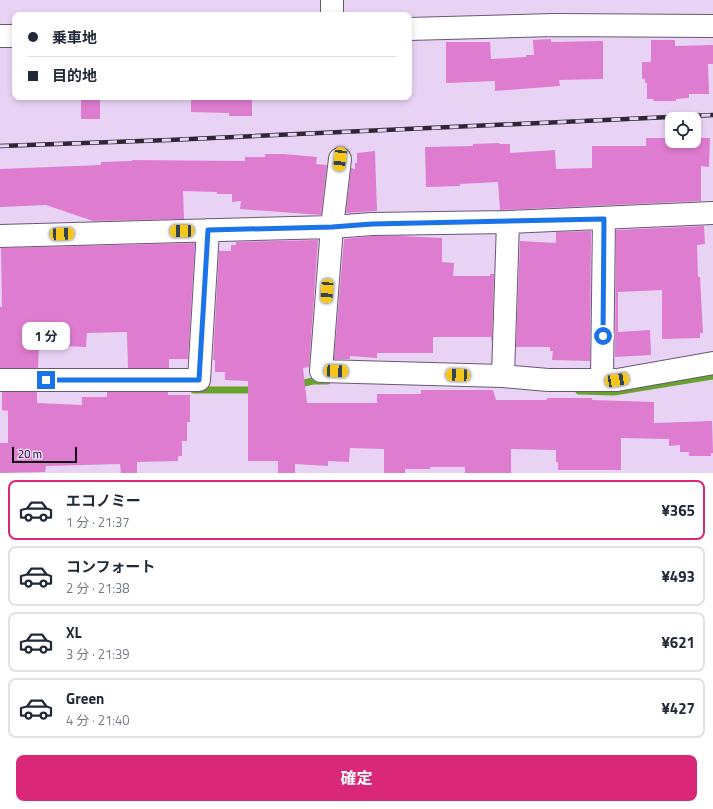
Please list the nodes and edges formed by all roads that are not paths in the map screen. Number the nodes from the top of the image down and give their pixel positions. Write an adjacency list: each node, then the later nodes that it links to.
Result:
1 (332, 0): 2 (street)
2 (332, 12)
3 (713, 26): 4 (street)
4 (412, 30)
5 (0, 36): 6 (street)
6 (12, 36)
7 (340, 159): 11 (street)
8 (713, 213): 9 (street)
9 (604, 219): 10 (street); 17 (street)
10 (508, 222): 11 (street); 15 (street)
11 (332, 227): 12 (street); 15 (street)
12 (208, 230): 13 (street); 16 (street)
13 (0, 236)
14 (713, 363): 17 (street)
15 (503, 376): 17 (street)
16 (0, 380)
17 (602, 380)

